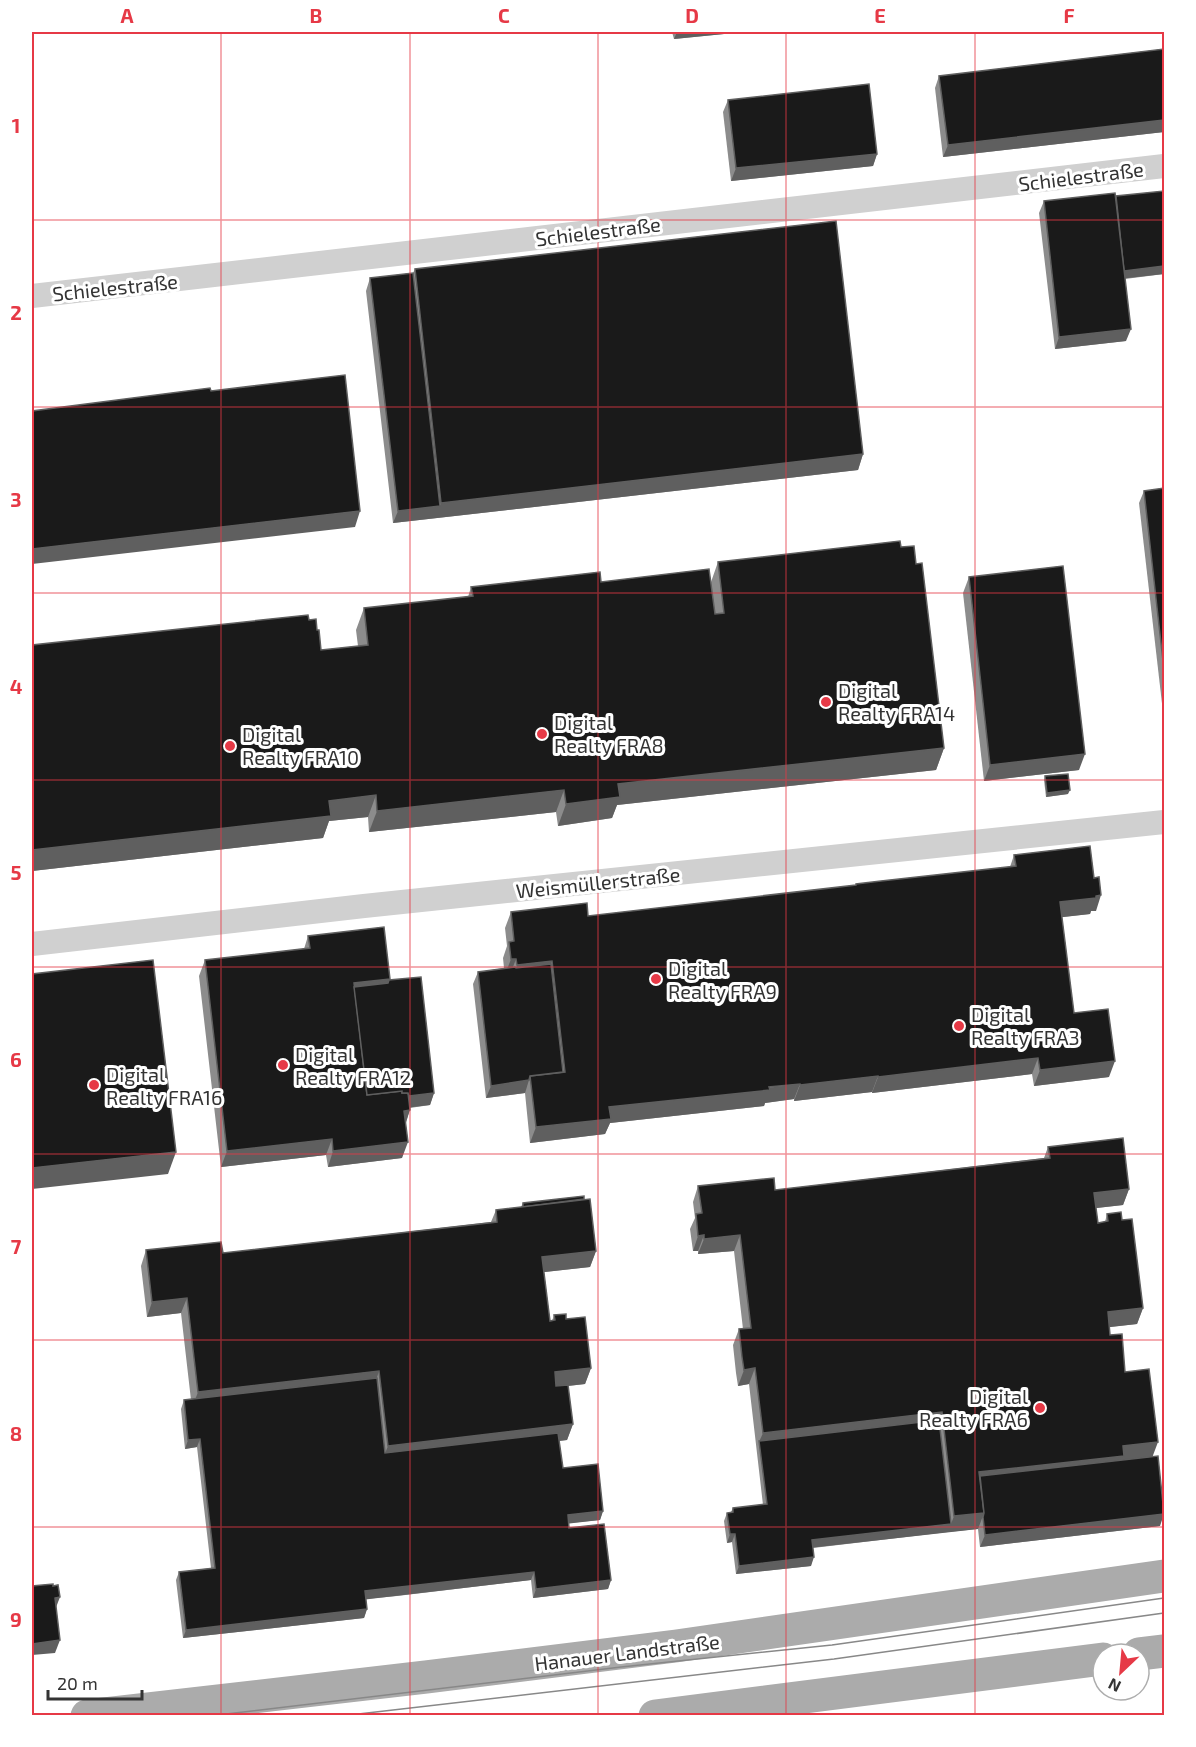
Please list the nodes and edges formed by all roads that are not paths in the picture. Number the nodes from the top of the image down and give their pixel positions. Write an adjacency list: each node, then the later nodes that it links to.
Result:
1 (1164, 166): 2 (street, Schielestraße)
2 (32, 296)
3 (1164, 822): 4 (street, Weismüllerstraße)
4 (32, 944)
5 (1164, 1576): 7 (main road, Hanauer Landstraße)
6 (1091, 1661): 8 (main road)
7 (87, 1716)
8 (655, 1716)

